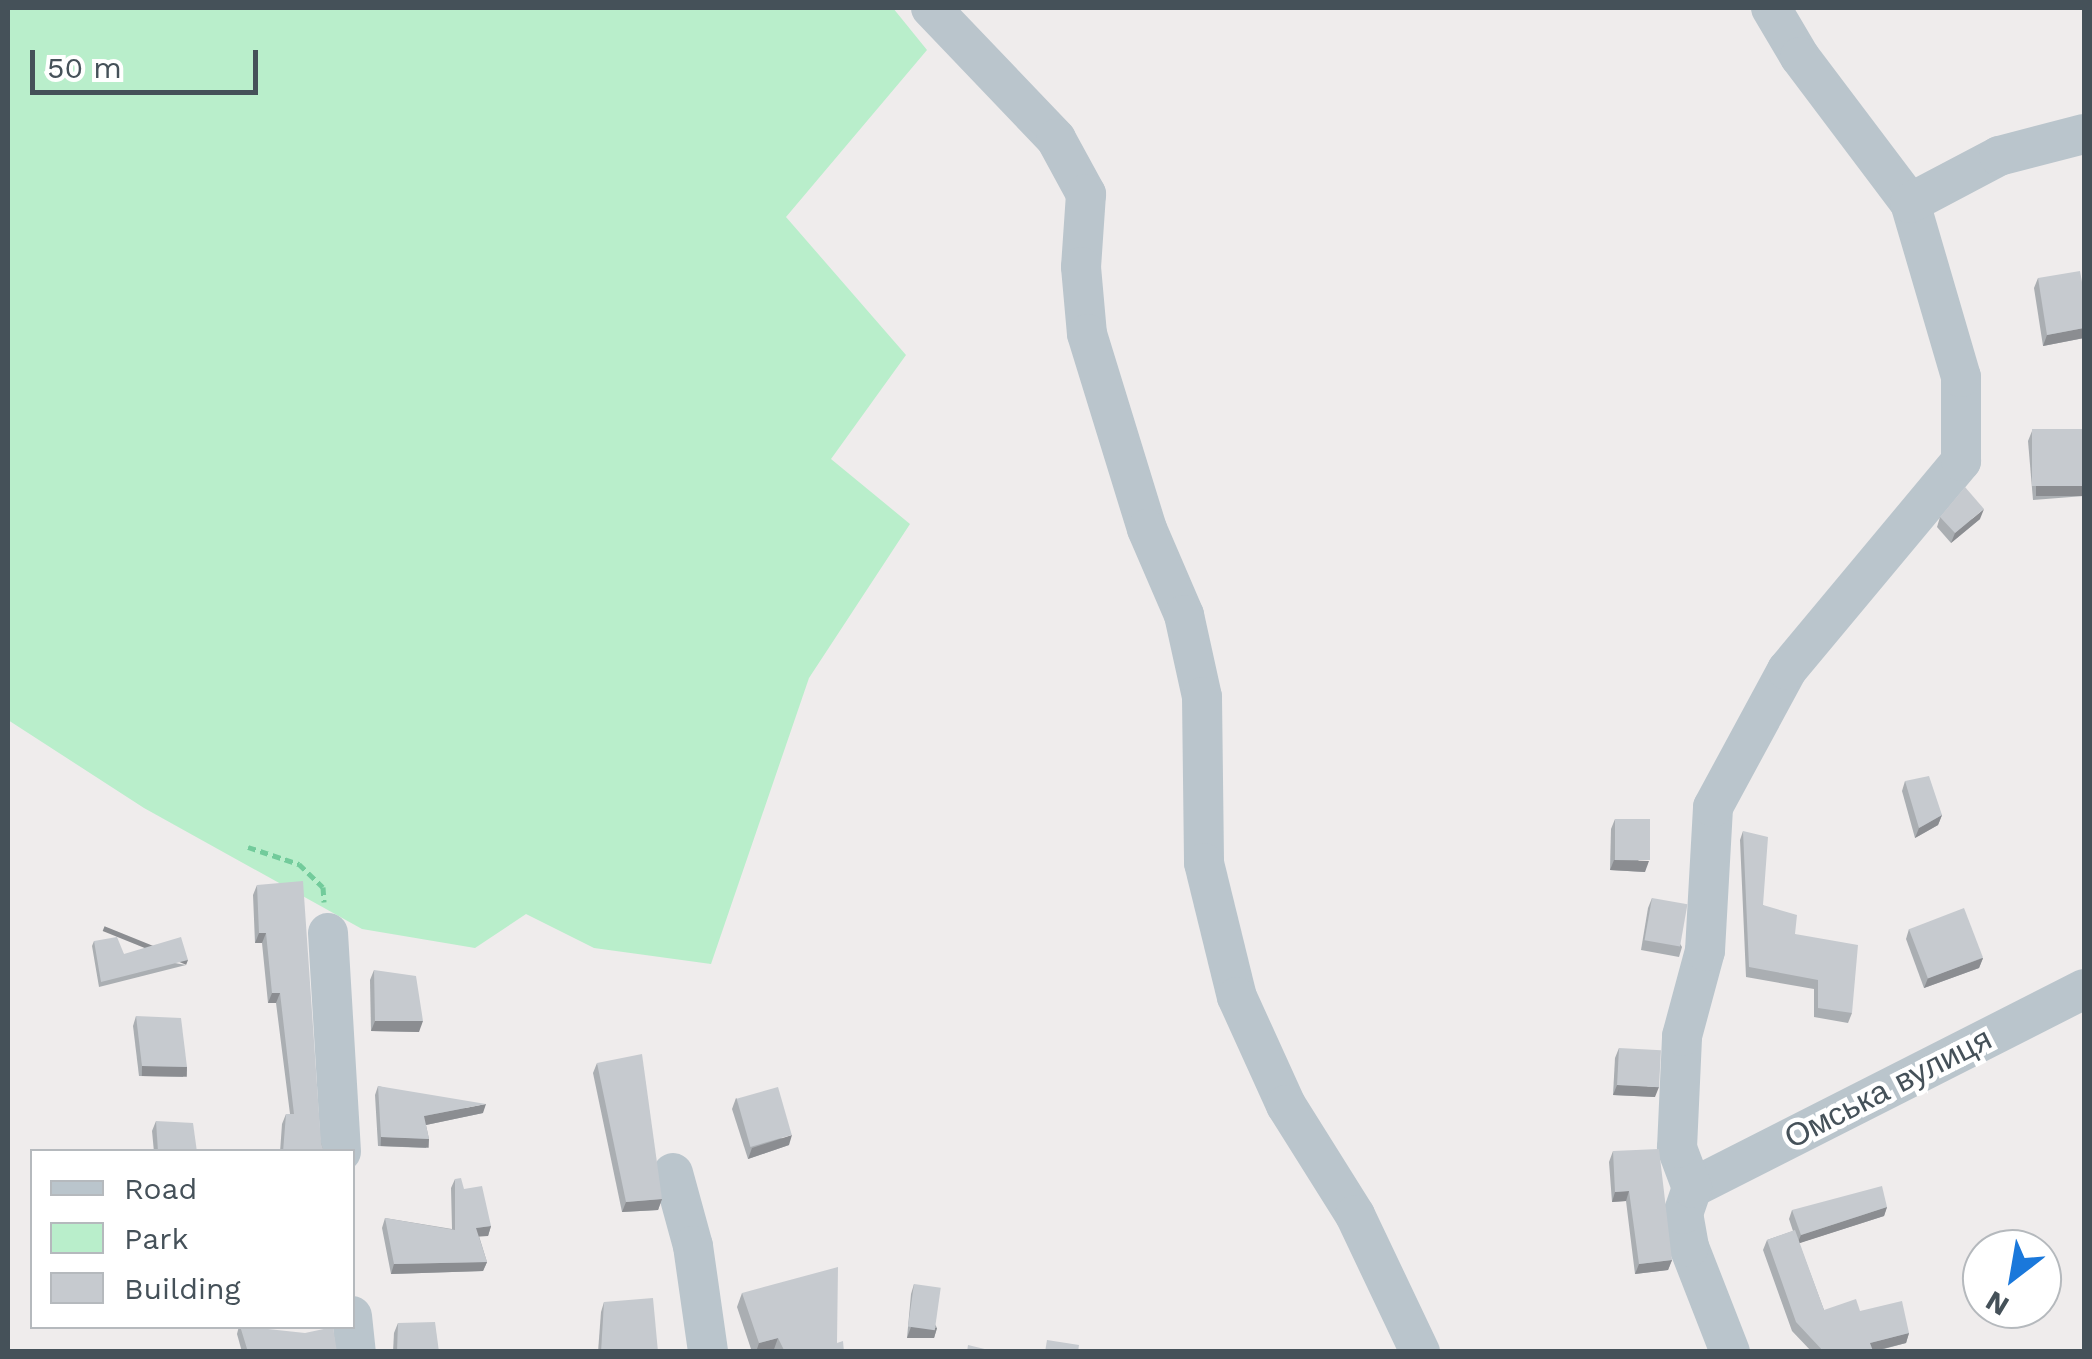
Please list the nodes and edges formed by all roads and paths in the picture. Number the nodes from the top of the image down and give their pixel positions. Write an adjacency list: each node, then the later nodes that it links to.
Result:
1 (931, 8): 12 (street)
2 (1772, 8): 4 (street)
3 (2084, 134): 4 (street)
4 (1910, 203): 10 (street)
5 (248, 847): 6 (path)
6 (328, 933): 8 (street)
7 (2084, 989): 10 (street, Омська вулиця)
8 (341, 1149)
9 (673, 1174): 11 (street)
10 (1692, 1188): 13 (street)
11 (708, 1352)
12 (1420, 1352)
13 (1730, 1352)

